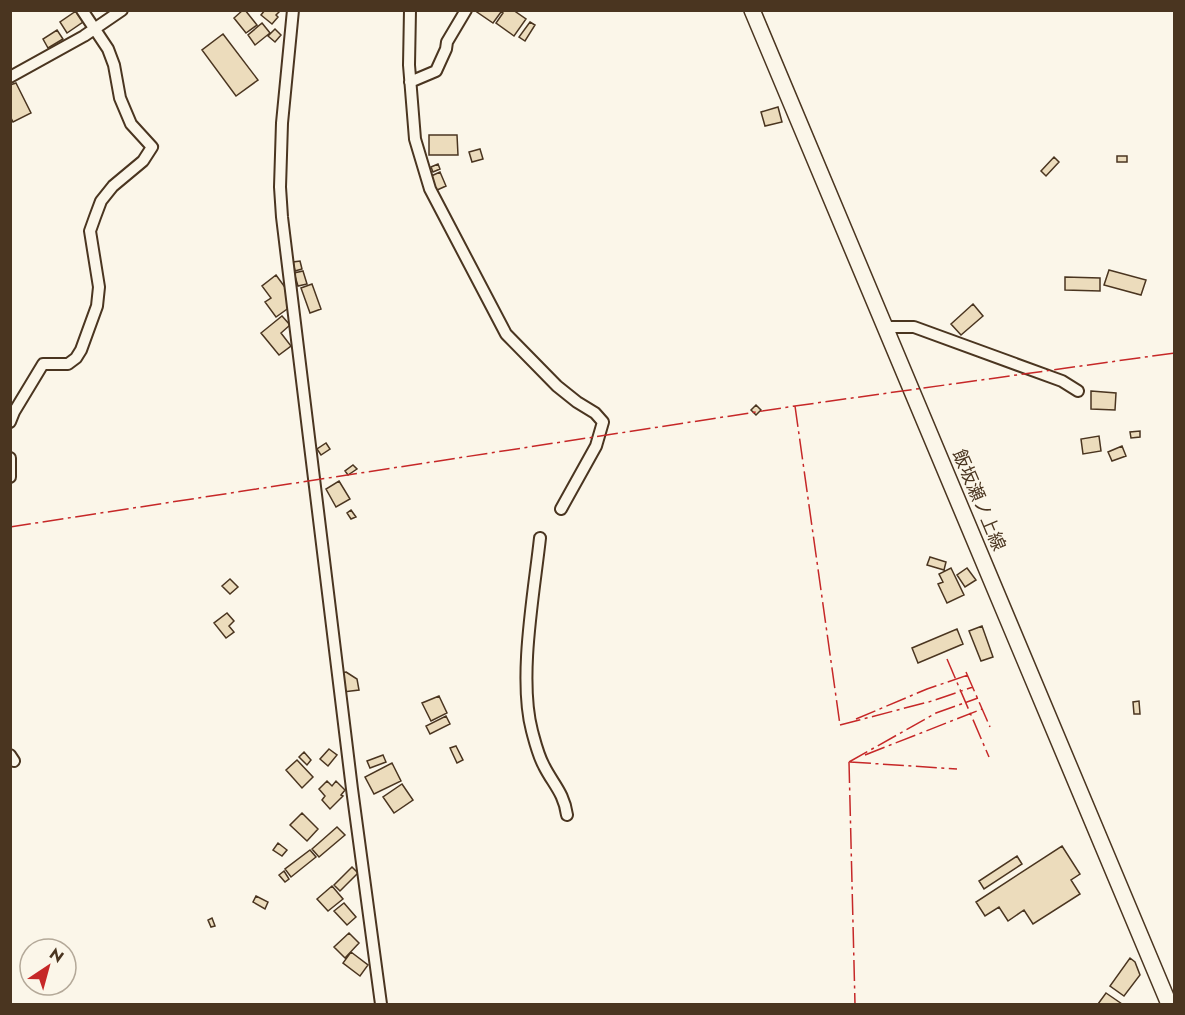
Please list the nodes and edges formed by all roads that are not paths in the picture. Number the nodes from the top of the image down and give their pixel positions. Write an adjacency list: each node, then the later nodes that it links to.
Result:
1 (82, 10): 7 (street)
2 (122, 10): 7 (street)
3 (293, 10): 18 (street)
4 (410, 10): 9 (street)
5 (466, 10): 9 (street)
6 (752, 10): 10 (main road, 飯坂瀬ノ上線)
7 (95, 28): 8 (street); 12 (street)
8 (10, 77)
9 (411, 82): 15 (street)
10 (885, 327): 11 (street); 19 (main road, 飯坂瀬ノ上線)
11 (1078, 391)
12 (10, 422)
13 (10, 458): 14 (street)
14 (10, 477)
15 (561, 509)
16 (540, 538): 17 (street)
17 (567, 815)
18 (381, 1005)
19 (1169, 1005)

